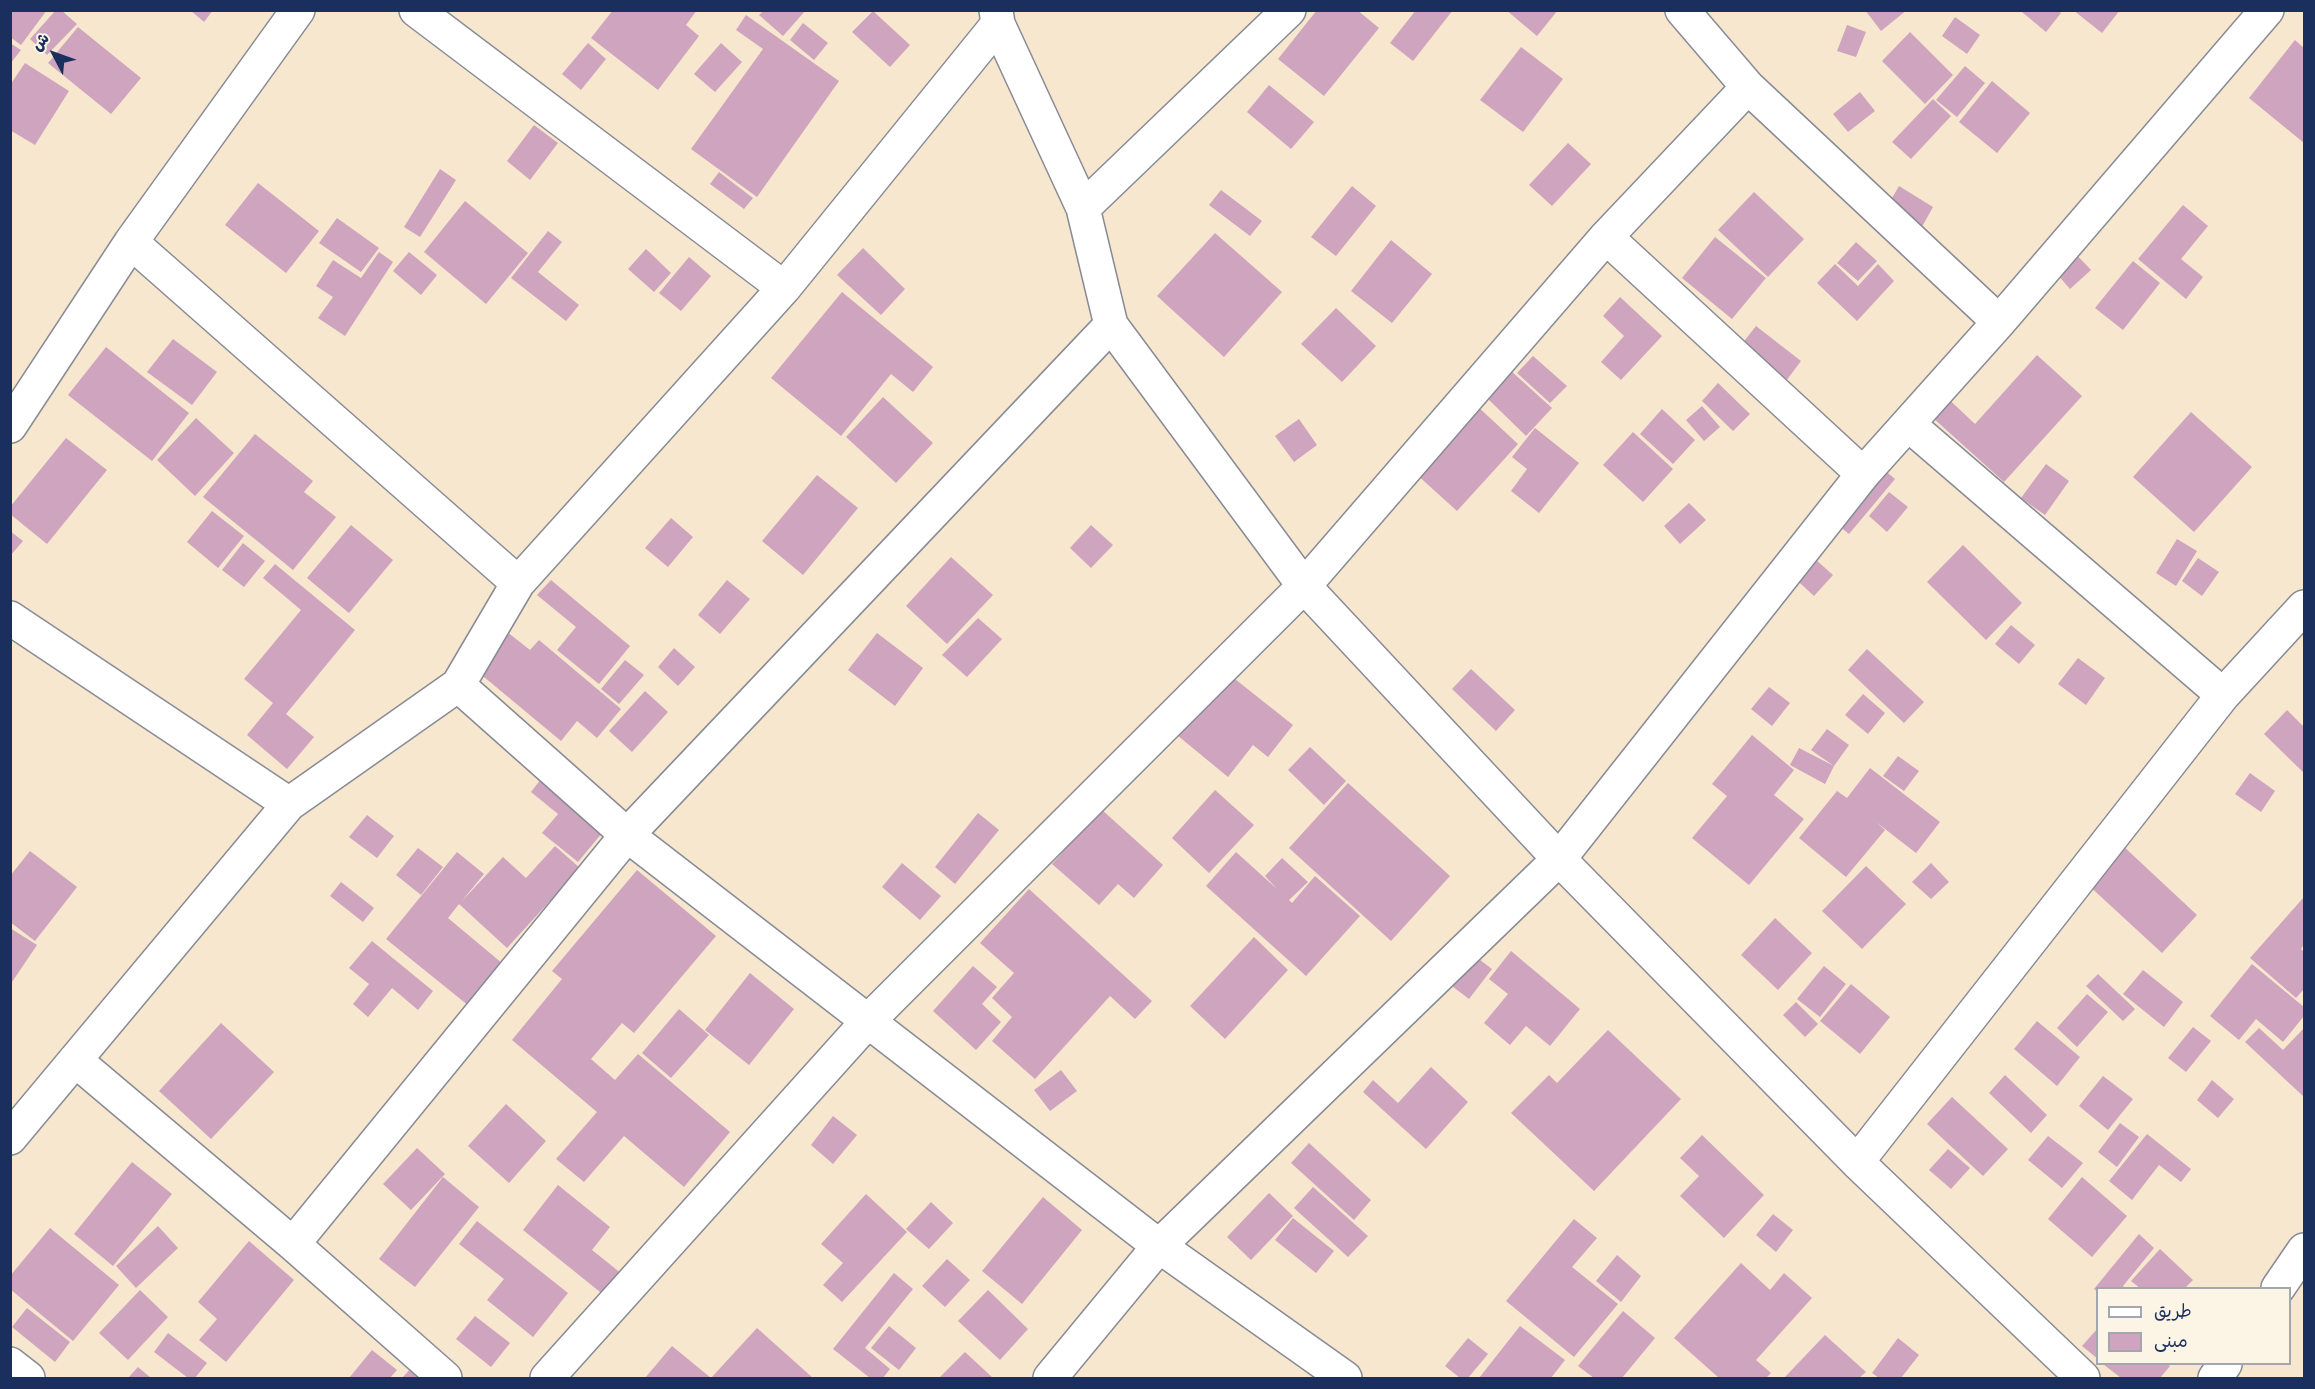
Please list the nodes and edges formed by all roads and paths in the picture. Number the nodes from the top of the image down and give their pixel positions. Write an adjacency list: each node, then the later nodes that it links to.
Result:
1 (298, 10): 10 (street)
2 (416, 10): 11 (street)
3 (1290, 10): 8 (street)
4 (1682, 10): 7 (street)
5 (2267, 10): 12 (street)
6 (997, 17): 8 (street); 11 (street)
7 (1748, 87): 9 (street); 12 (street)
8 (1083, 208): 13 (street)
9 (1606, 237): 16 (street); 18 (street)
10 (131, 242): 15 (street); 17 (street)
11 (784, 288): 17 (street)
12 (1999, 322): 14 (street)
13 (1111, 325): 18 (street); 24 (street)
14 (1908, 424): 16 (street); 22 (street)
15 (10, 426)
16 (1863, 474): 25 (street)
17 (518, 583): 21 (street)
18 (1304, 586): 25 (street); 26 (street)
19 (2304, 607): 22 (street)
20 (10, 618): 23 (street)
21 (458, 685): 23 (street); 24 (street)
22 (2223, 695): 29 (street)
23 (289, 804): 27 (street)
24 (627, 835): 26 (street); 30 (street)
25 (1559, 860): 29 (street); 31 (street)
26 (868, 1021): 31 (street); 39 (street)
27 (75, 1060): 28 (street); 30 (street)
28 (10, 1138)
29 (1857, 1162): 36 (street)
30 (293, 1244): 38 (street)
31 (1159, 1246): 40 (street); 41 (street)
32 (2304, 1250): 33 (street)
33 (2279, 1287)
34 (10, 1364): 37 (street)
35 (2224, 1365): 42 (street)
36 (2067, 1373)
37 (28, 1378)
38 (445, 1378)
39 (546, 1378)
40 (1050, 1378)
41 (1345, 1378)
42 (2215, 1378)

